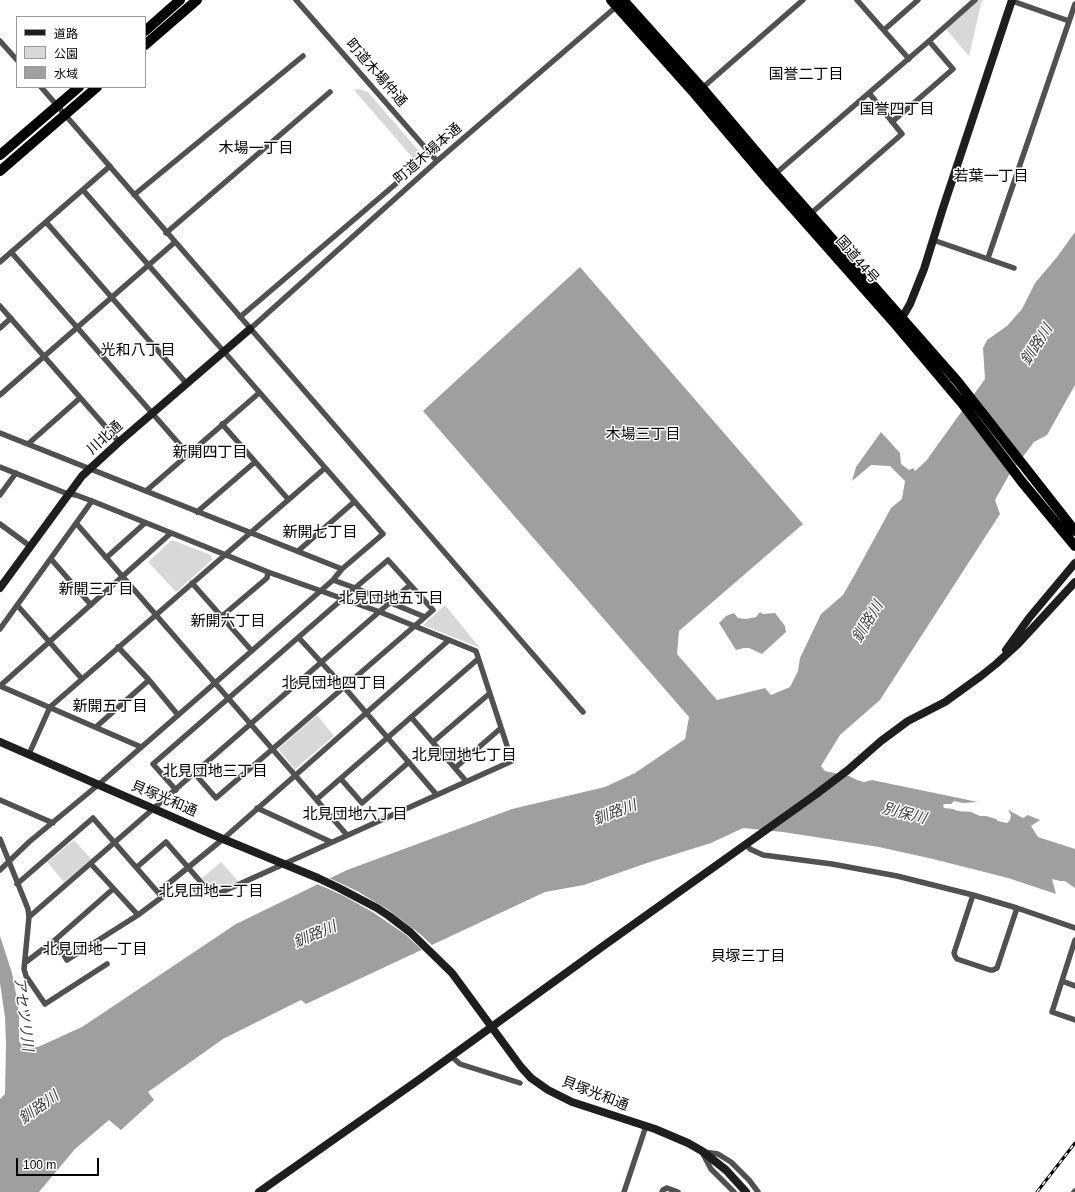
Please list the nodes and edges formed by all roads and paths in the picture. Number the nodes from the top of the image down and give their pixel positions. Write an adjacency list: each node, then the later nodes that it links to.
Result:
1 (180, 0): 12 (highway)
2 (197, 0): 16 (highway)
3 (296, 0): 30 (street, 町道木場仲通)
4 (803, 0): 23 (street)
5 (858, 0): 13 (street)
6 (918, 0): 13 (street)
7 (975, 0): 15 (street)
8 (1012, 0): 11 (street); 40 (street)
9 (618, 2): 23 (highway, 国道44号); 30 (street, 町道木場本通)
10 (1075, 4): 11 (street)
11 (1069, 21): 43 (street)
12 (146, 29)
13 (884, 30): 19 (street)
14 (0, 41): 18 (street)
15 (929, 41): 19 (street); 28 (street)
16 (146, 44)
17 (303, 56): 36 (street)
18 (16, 59)
19 (909, 59): 25 (street)
20 (42, 88): 26 (street)
21 (78, 88): 26 (highway)
22 (97, 88): 27 (highway)
23 (699, 91): 33 (highway, 国道44号)
24 (330, 92): 39 (street)
25 (869, 94): 28 (street); 33 (street)
26 (57, 106): 27 (street); 29 (highway)
27 (65, 115): 31 (street); 32 (highway)
28 (892, 122): 37 (street)
29 (0, 155)
30 (437, 161): 54 (street, 町道木場本通)
31 (110, 166): 35 (street); 36 (street)
32 (0, 171)
33 (772, 177): 37 (highway, 国道44号)
34 (398, 182): 49 (street)
35 (83, 190): 38 (street); 45 (street)
36 (134, 195): 39 (street)
37 (807, 217): 51 (highway, 国道44号)
38 (46, 222): 42 (street); 47 (street)
39 (166, 233): 41 (street)
40 (933, 240): 43 (street); 51 (street)
41 (175, 242): 45 (street); 49 (street)
42 (11, 252): 44 (street); 52 (street)
43 (988, 258): 46 (street)
44 (0, 262)
45 (148, 265): 47 (street); 55 (street)
46 (1014, 268)
47 (112, 297): 52 (street); 57 (street)
48 (0, 306): 50 (street)
49 (240, 317): 54 (street)
50 (11, 318): 53 (street); 56 (street)
51 (900, 323): 72 (highway, 国道44号)
52 (78, 327): 56 (street); 61 (street)
53 (0, 328)
54 (250, 329): 55 (street, 川北通); 129 (street)
55 (223, 352): 57 (street, 川北通); 58 (street)
56 (44, 356): 59 (street); 60 (street)
57 (187, 384): 61 (street, 川北通)
58 (259, 393): 62 (street); 69 (street)
59 (0, 395)
60 (80, 398): 64 (street); 65 (street)
61 (153, 413): 64 (street, 川北通); 66 (street)
62 (222, 424): 66 (street); 67 (street)
63 (0, 433): 65 (street)
64 (118, 442): 70 (street, 川北通)
65 (28, 444): 70 (street)
66 (188, 454): 73 (street)
67 (255, 462): 76 (street); 79 (street)
68 (0, 466): 71 (street)
69 (325, 468): 76 (street); 78 (street)
70 (90, 469): 73 (street); 74 (street, 川北通)
71 (16, 473): 74 (street); 75 (street)
72 (1026, 478): 83 (highway, 国道44号); 87 (highway, 国道44号)
73 (146, 491): 79 (street)
74 (68, 494): 77 (street); 86 (street, 川北通)
75 (0, 495)
76 (288, 499): 85 (street)
77 (92, 501): 80 (street); 81 (street)
78 (354, 502): 88 (street); 93 (street)
79 (197, 512): 85 (street)
80 (76, 523): 90 (street); 91 (street)
81 (145, 523): 84 (street); 90 (street)
82 (0, 524): 86 (street)
83 (1075, 531)
84 (171, 533): 89 (street); 95 (street)
85 (250, 533): 88 (street); 89 (street)
86 (30, 546): 100 (street, 川北通)
87 (1075, 546)
88 (298, 551): 93 (street)
89 (225, 555): 94 (street); 98 (street)
90 (106, 558): 95 (street)
91 (51, 559): 105 (street); 106 (street)
92 (1075, 563): 120 (street)
93 (342, 569): 96 (street)
94 (268, 572): 102 (street); 109 (street)
95 (122, 577): 106 (street); 108 (street)
96 (333, 580): 101 (street); 102 (street)
97 (1075, 582): 120 (street)
98 (192, 583): 108 (street); 109 (street)
99 (410, 585): 101 (street); 104 (street); 110 (street)
100 (0, 588)
101 (355, 588): 103 (street); 104 (street)
102 (321, 591): 103 (street); 117 (street)
103 (344, 598): 107 (street); 113 (street)
104 (390, 602): 107 (street); 110 (street)
105 (17, 605): 112 (street); 115 (street)
106 (91, 605): 115 (street)
107 (380, 612): 111 (street); 119 (street)
108 (156, 615): 116 (street); 123 (street)
109 (221, 616): 117 (street)
110 (425, 617): 111 (street)
111 (415, 626): 114 (street); 124 (street)
112 (0, 629)
113 (299, 638): 119 (street); 126 (street)
114 (449, 640): 118 (street); 128 (street)
115 (49, 642): 121 (street); 127 (street)
116 (118, 647): 121 (street); 122 (street)
117 (252, 651): 123 (street)
118 (478, 659): 125 (street); 131 (street)
119 (322, 663): 124 (street); 132 (street)
120 (996, 664): 160 (street)
121 (82, 679): 127 (street)
122 (149, 680): 130 (street); 133 (street)
123 (216, 683): 126 (street); 130 (street)
124 (344, 687): 128 (street); 139 (street)
125 (489, 694): 134 (street); 137 (street)
126 (229, 699): 132 (street); 148 (street)
127 (50, 707): 133 (street); 140 (street)
128 (365, 712): 135 (street); 144 (street)
129 (583, 712)
130 (178, 715): 138 (street)
131 (411, 717): 135 (street); 137 (street)
132 (251, 724): 139 (street); 143 (street)
133 (96, 727): 138 (street)
134 (501, 728): 142 (street); 146 (street)
135 (387, 737): 141 (street); 145 (street)
136 (0, 742): 140 (street, 貝塚光和通)
137 (432, 742): 142 (street)
138 (141, 747): 147 (street)
139 (273, 749): 143 (street); 144 (street)
140 (29, 754): 147 (street, 貝塚光和通)
141 (409, 762): 145 (street); 149 (street)
142 (455, 768): 146 (street)
143 (195, 774): 148 (street)
144 (295, 774): 150 (street); 152 (street)
145 (341, 779): 150 (street)
146 (466, 781): 149 (street)
147 (98, 785): 153 (street, 貝塚光和通); 154 (street)
148 (176, 790): 153 (street)
149 (436, 794): 155 (street)
150 (317, 799): 155 (street)
151 (0, 800): 154 (street)
152 (257, 808): 157 (street); 158 (street)
153 (155, 809): 157 (street, 貝塚光和通); 159 (street)
154 (53, 823): 161 (street)
155 (347, 835): 158 (street)
156 (0, 838): 161 (street)
157 (223, 839): 163 (street, 貝塚光和通); 165 (street)
158 (331, 842): 163 (street)
159 (115, 843): 162 (street); 164 (street); 167 (street)
160 (746, 844): 170 (street); 182 (street)
161 (9, 862): 166 (street); 167 (street)
162 (91, 864): 168 (street); 173 (street)
163 (283, 864): 165 (street); 182 (street, 貝塚光和通)
164 (137, 867): 165 (street); 169 (street)
165 (188, 867): 169 (street)
166 (0, 870)
167 (17, 884): 173 (street)
168 (113, 889): 172 (street); 175 (street)
169 (158, 892): 172 (street)
170 (973, 895): 171 (street); 171 (street)
171 (1017, 908): 174 (street)
172 (138, 915): 175 (street)
173 (29, 917): 177 (street)
174 (1075, 928)
175 (55, 940): 177 (street)
176 (1075, 940): 179 (street)
177 (26, 962): 178 (street)
178 (107, 964)
179 (1062, 981): 180 (street); 181 (street)
180 (1075, 986)
181 (1075, 1020)
182 (491, 1027): 183 (street); 185 (street, 貝塚光和通)
183 (451, 1056): 184 (street); 187 (street)
184 (520, 1083)
185 (646, 1126): 186 (street, 貝塚光和通); 188 (street)
186 (702, 1152): 191 (street); 192 (street, 貝塚光和通); 193 (street)
187 (259, 1192)
188 (624, 1192)
189 (662, 1192): 190 (street)
190 (678, 1192)
191 (734, 1192)
192 (746, 1192)
193 (758, 1192)

